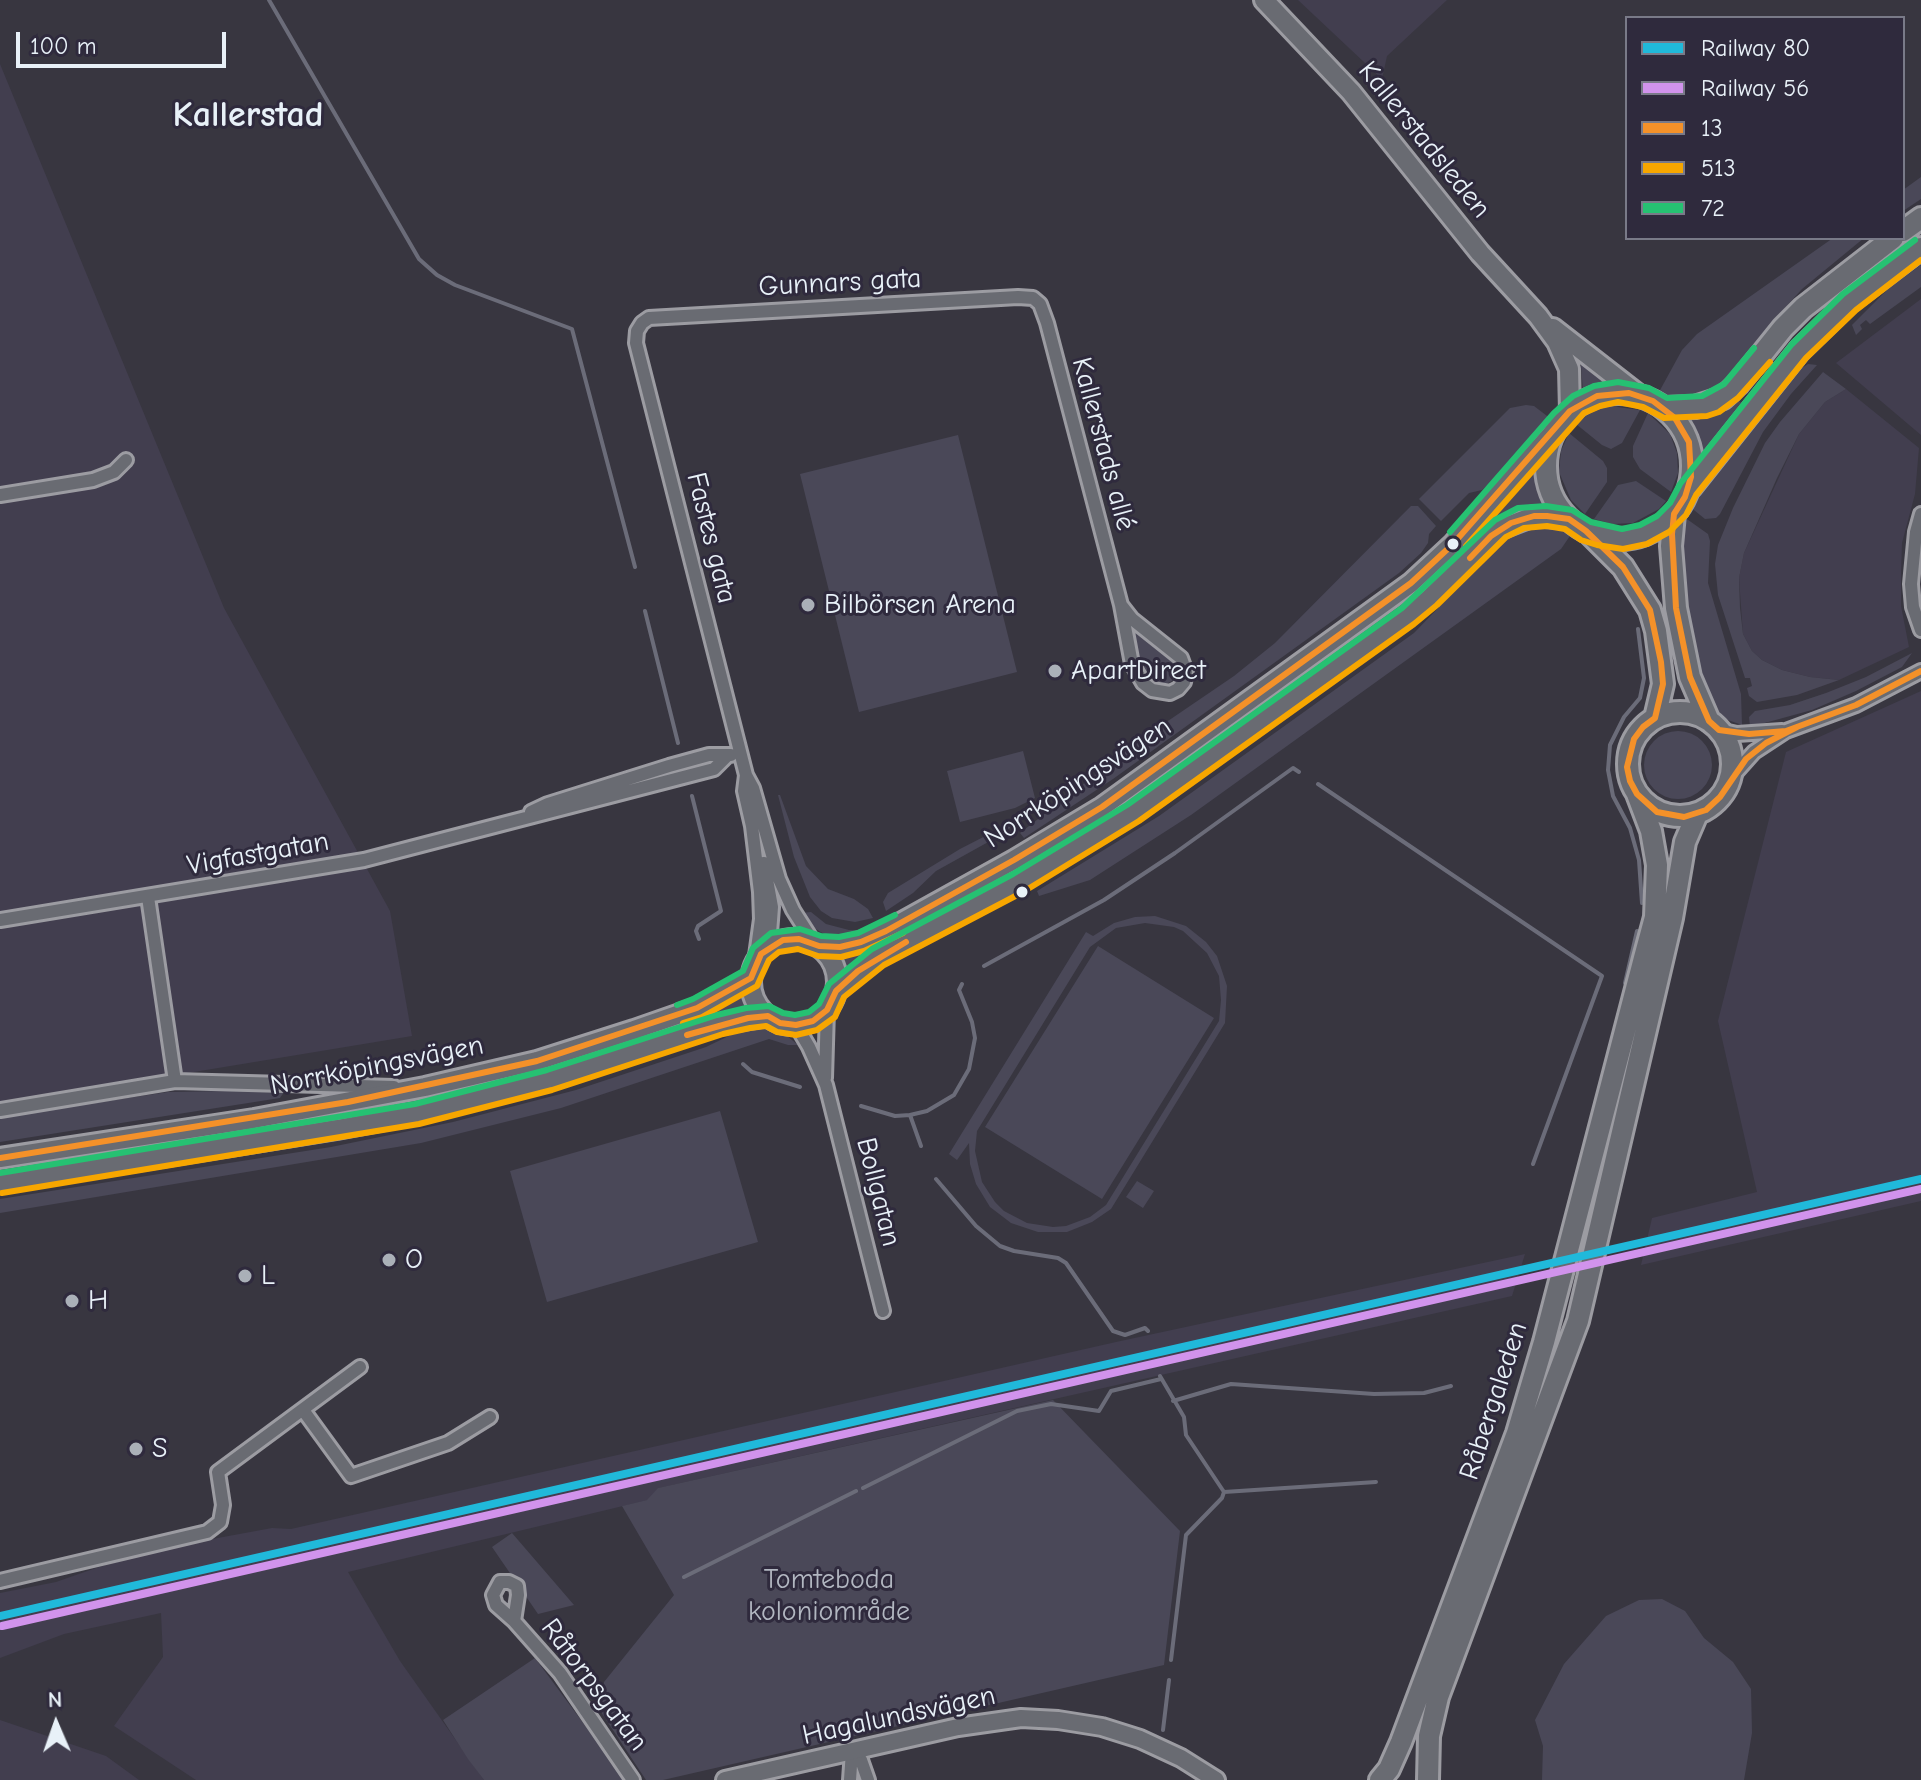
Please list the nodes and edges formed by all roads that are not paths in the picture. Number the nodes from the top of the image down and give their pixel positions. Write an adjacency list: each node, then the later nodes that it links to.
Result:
1 (1264, 0): 5 (main road, Kallerstadsleden)
2 (1890, 240): 8 (main road)
3 (1921, 248): 12 (main road)
4 (1033, 298): 6 (street, Gunnars gata); 17 (street, Kallerstads allé)
5 (1538, 316): 7 (main road, Kallerstadsleden); 9 (main road, Kallerstadsleden)
6 (649, 318): 23 (street, Fastes gata)
7 (1639, 395): 8 (main road); 9 (main road)
8 (1665, 408): 12 (main road)
9 (1570, 411): 10 (main road)
10 (1556, 429): 16 (main road); 31 (main road, Norrköpingsvägen)
11 (126, 460): 13 (street)
12 (1688, 490): 14 (main road)
13 (0, 495)
14 (1674, 514): 16 (main road); 21 (main road)
15 (1921, 514): 18 (street)
16 (1577, 525): 20 (main road); 34 (main road, Norrköpingsvägen)
17 (1121, 605): 17 (street, Kallerstads allé)
18 (1921, 630)
19 (1921, 671): 22 (street)
20 (1655, 718): 21 (main road); 26 (main road)
21 (1714, 725): 22 (street); 25 (main road)
22 (1786, 731): 25 (street)
23 (734, 755): 24 (street, Fastes gata); 29 (street, Vigfastgatan)
24 (746, 775): 28 (street, Fastes gata); 31 (street, Fastes gata)
25 (1729, 780): 27 (main road)
26 (1637, 794): 27 (main road); 56 (main road, Råbergaleden)
27 (1697, 814): 57 (main road, Råbergaleden)
28 (752, 826): 32 (street, Fastes gata); 33 (street, Fastes gata)
29 (148, 897): 30 (street, Vigfastgatan); 38 (street)
30 (0, 920)
31 (816, 945): 32 (main road); 34 (main road)
32 (769, 946): 33 (main road)
33 (753, 971): 36 (main road); 40 (main road, Norrköpingsvägen)
34 (836, 991): 35 (main road)
35 (827, 1010): 37 (main road); 39 (street, Bollgatan)
36 (768, 1016): 37 (main road); 43 (main road, Norrköpingsvägen)
37 (796, 1025): 39 (street, Bollgatan)
38 (175, 1081): 40 (street); 41 (street)
39 (826, 1085): 44 (street, Bollgatan)
40 (425, 1087): 42 (main road, Norrköpingsvägen)
41 (0, 1110)
42 (0, 1158)
43 (0, 1183)
44 (883, 1311)
45 (360, 1367): 46 (street)
46 (303, 1410): 47 (street); 48 (street)
47 (490, 1417)
48 (0, 1581)
49 (514, 1621): 51 (street, Råtorpsgatan)
50 (852, 1751): 52 (street, Hagalundsvägen); 53 (street); 54 (street); 55 (street, Hagalundsvägen)
51 (633, 1780)
52 (725, 1780)
53 (850, 1780)
54 (868, 1780)
55 (1216, 1780)
56 (1380, 1780)
57 (1428, 1780)

